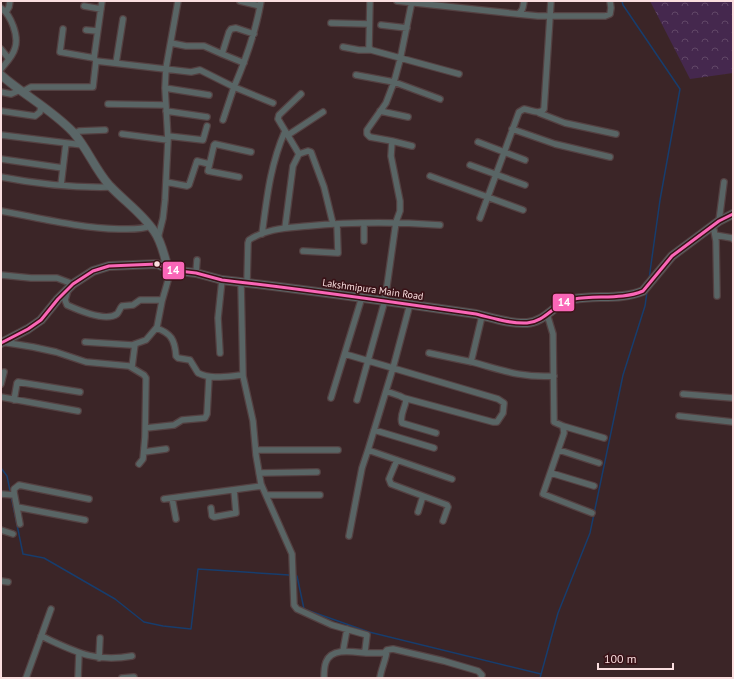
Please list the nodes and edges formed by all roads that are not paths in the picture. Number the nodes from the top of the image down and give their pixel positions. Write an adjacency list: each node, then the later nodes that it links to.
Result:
1 (10, 1): 15 (street)
2 (102, 1): 14 (street)
3 (178, 1): 27 (street)
4 (240, 1): 11 (street)
5 (370, 1): 20 (street)
6 (397, 1): 10 (street)
7 (524, 1): 16 (street)
8 (551, 1): 17 (street)
9 (610, 1): 17 (street)
10 (412, 2): 16 (street); 22 (street)
11 (261, 3): 26 (street)
12 (84, 6): 14 (street)
13 (1, 8): 15 (street)
14 (100, 9): 25 (street)
15 (6, 12): 33 (street)
16 (518, 14): 17 (street)
17 (550, 16): 57 (street)
18 (123, 19): 35 (street)
19 (331, 23): 20 (street)
20 (369, 24): 30 (street)
21 (381, 25): 22 (street)
22 (407, 28): 32 (street)
23 (63, 29): 34 (street)
24 (86, 30): 25 (street)
25 (97, 32): 34 (street)
26 (254, 34): 31 (street); 36 (street)
27 (171, 43): 31 (street); 37 (street)
28 (343, 47): 30 (street)
29 (1, 49): 33 (street)
30 (371, 50): 32 (street)
31 (222, 54): 36 (street)
32 (401, 58): 40 (street); 42 (street)
33 (9, 59): 38 (street)
34 (95, 59): 35 (street); 45 (street)
35 (116, 63): 37 (street)
36 (244, 64): 43 (street)
37 (166, 68): 43 (street); 44 (street)
38 (1, 70)
39 (356, 74): 42 (street)
40 (459, 74)
41 (1, 75): 45 (main road)
42 (394, 82): 49 (street); 56 (street)
43 (234, 87): 50 (street); 60 (street)
44 (165, 88): 48 (street); 53 (street)
45 (21, 91): 46 (street); 52 (main road)
46 (1, 92)
47 (301, 94): 64 (street)
48 (209, 95)
49 (440, 99)
50 (273, 103)
51 (108, 104): 53 (street)
52 (41, 106): 54 (street); 65 (main road)
53 (166, 108): 58 (street); 69 (street)
54 (1, 111)
55 (323, 112): 64 (street)
56 (380, 112): 59 (street); 70 (street)
57 (538, 113): 62 (street); 67 (street)
58 (207, 117)
59 (408, 117)
60 (223, 120)
61 (207, 126): 69 (street)
62 (512, 129): 76 (street); 78 (street)
63 (105, 130): 65 (street)
64 (287, 133): 77 (street); 105 (street)
65 (74, 134): 73 (main road)
66 (122, 134): 69 (street)
67 (616, 134)
68 (1, 135): 72 (street)
69 (168, 138): 88 (street)
70 (392, 141): 74 (street); 98 (street)
71 (478, 142): 76 (street)
72 (66, 143): 73 (street); 83 (street)
73 (83, 145): 92 (main road)
74 (412, 146)
75 (251, 152): 81 (street)
76 (504, 152): 80 (street); 84 (street)
77 (299, 154): 101 (street); 104 (street)
78 (610, 157)
79 (1, 159): 83 (street)
80 (525, 160)
81 (209, 164): 87 (street); 88 (street)
82 (470, 165): 84 (street)
83 (63, 168): 90 (street)
84 (496, 174): 91 (street); 93 (street)
85 (430, 176): 93 (street)
86 (1, 177): 90 (street)
87 (238, 177)
88 (166, 182): 107 (street)
89 (724, 182): 100 (street)
90 (61, 185): 92 (street)
91 (526, 185)
92 (112, 187): 103 (main road)
93 (488, 197): 94 (street); 97 (street)
94 (523, 210)
95 (1, 211): 103 (street)
96 (733, 214): 100 (main road, Lakshmipura Main Road)
97 (480, 218)
98 (396, 222): 99 (street); 102 (street); 121 (street)
99 (364, 223): 101 (street); 109 (street)
100 (716, 223): 106 (street); 123 (main road, Lakshmipura Main Road)
101 (335, 224): 104 (street); 110 (street)
102 (440, 225)
103 (150, 226): 107 (main road)
104 (285, 228): 105 (street)
105 (262, 234): 116 (street)
106 (715, 235): 108 (street); 118 (street)
107 (158, 238): 112 (main road)
108 (733, 239)
109 (364, 241)
110 (303, 251)
111 (197, 260): 113 (street)
112 (170, 269): 113 (main road, Lakshmipura Main Road); 117 (main road, Lakshmipura Main Road); 120 (street)
113 (196, 273): 115 (main road, Lakshmipura Main Road)
114 (1, 275): 117 (street)
115 (222, 280): 116 (main road, Lakshmipura Main Road); 129 (street)
116 (244, 282): 119 (main road, Lakshmipura Main Road); 137 (street)
117 (71, 286): 120 (street); 126 (main road, Lakshmipura Main Road)
118 (717, 296)
119 (362, 297): 121 (main road, Lakshmipura Main Road); 131 (street)
120 (162, 300): 125 (street)
121 (385, 300): 122 (main road, Lakshmipura Main Road); 132 (street)
122 (410, 304): 124 (main road, Lakshmipura Main Road); 135 (street)
123 (547, 314): 124 (main road, Lakshmipura Main Road); 138 (street)
124 (482, 316): 133 (street)
125 (156, 328): 128 (street); 139 (street)
126 (2, 342): 134 (street)
127 (85, 342): 128 (street)
128 (135, 344): 134 (street)
129 (220, 353)
130 (429, 353): 133 (street)
131 (345, 354): 132 (street); 145 (street)
132 (368, 360): 135 (street); 149 (street)
133 (471, 362): 138 (street)
134 (132, 367): 154 (street)
135 (393, 368): 141 (street); 146 (street)
136 (4, 372): 140 (street)
137 (243, 375): 139 (street); 160 (street)
138 (554, 376): 153 (street)
139 (209, 377): 154 (street)
140 (1, 384)
141 (386, 391): 146 (street); 155 (street)
142 (80, 392): 148 (street)
143 (682, 394): 147 (street)
144 (1, 397): 148 (street)
145 (331, 398)
146 (404, 398): 156 (street)
147 (733, 398)
148 (14, 400): 150 (street)
149 (357, 400)
150 (78, 412)
151 (679, 416): 152 (street)
152 (733, 422)
153 (563, 426): 157 (street); 163 (street)
154 (146, 428): 164 (street)
155 (374, 430): 158 (street); 162 (street)
156 (436, 433)
157 (604, 438)
158 (434, 448)
159 (166, 450): 164 (street)
160 (256, 450): 161 (street); 169 (street)
161 (338, 450)
162 (368, 450): 165 (street); 193 (street)
163 (559, 450): 166 (street); 170 (street)
164 (144, 452): 167 (street)
165 (397, 460): 171 (street); 179 (street)
166 (599, 463)
167 (139, 464)
168 (318, 472): 169 (street)
169 (259, 473): 172 (street)
170 (551, 473): 173 (street); 186 (street)
171 (452, 479)
172 (262, 486): 174 (street); 177 (street)
173 (594, 486)
174 (234, 490): 180 (street); 184 (street)
175 (1, 494): 176 (street)
176 (12, 495): 181 (street); 183 (street)
177 (266, 495): 178 (street); 197 (street)
178 (320, 495)
179 (423, 496): 185 (street); 189 (street)
180 (172, 498): 182 (street); 187 (street)
181 (89, 499)
182 (164, 499)
183 (17, 507): 188 (street); 190 (street)
184 (211, 508)
185 (418, 512)
186 (592, 512)
187 (176, 519)
188 (85, 520)
189 (444, 521)
190 (20, 524)
191 (1, 530): 192 (street)
192 (12, 534)
193 (349, 536)
194 (1, 581): 195 (street)
195 (8, 582)
196 (51, 609): 198 (street)
197 (347, 629): 201 (street); 203 (street)
198 (41, 636): 202 (street); 207 (street)
199 (100, 638): 205 (street)
200 (387, 650): 203 (street); 211 (street); 212 (street)
201 (343, 651): 203 (street); 210 (street)
202 (79, 653): 205 (street); 208 (street)
203 (366, 653)
204 (132, 656): 205 (street)
205 (99, 658)
206 (134, 677): 209 (street)
207 (26, 678)
208 (78, 678)
209 (122, 678)
210 (324, 678)
211 (380, 678)
212 (481, 678)

